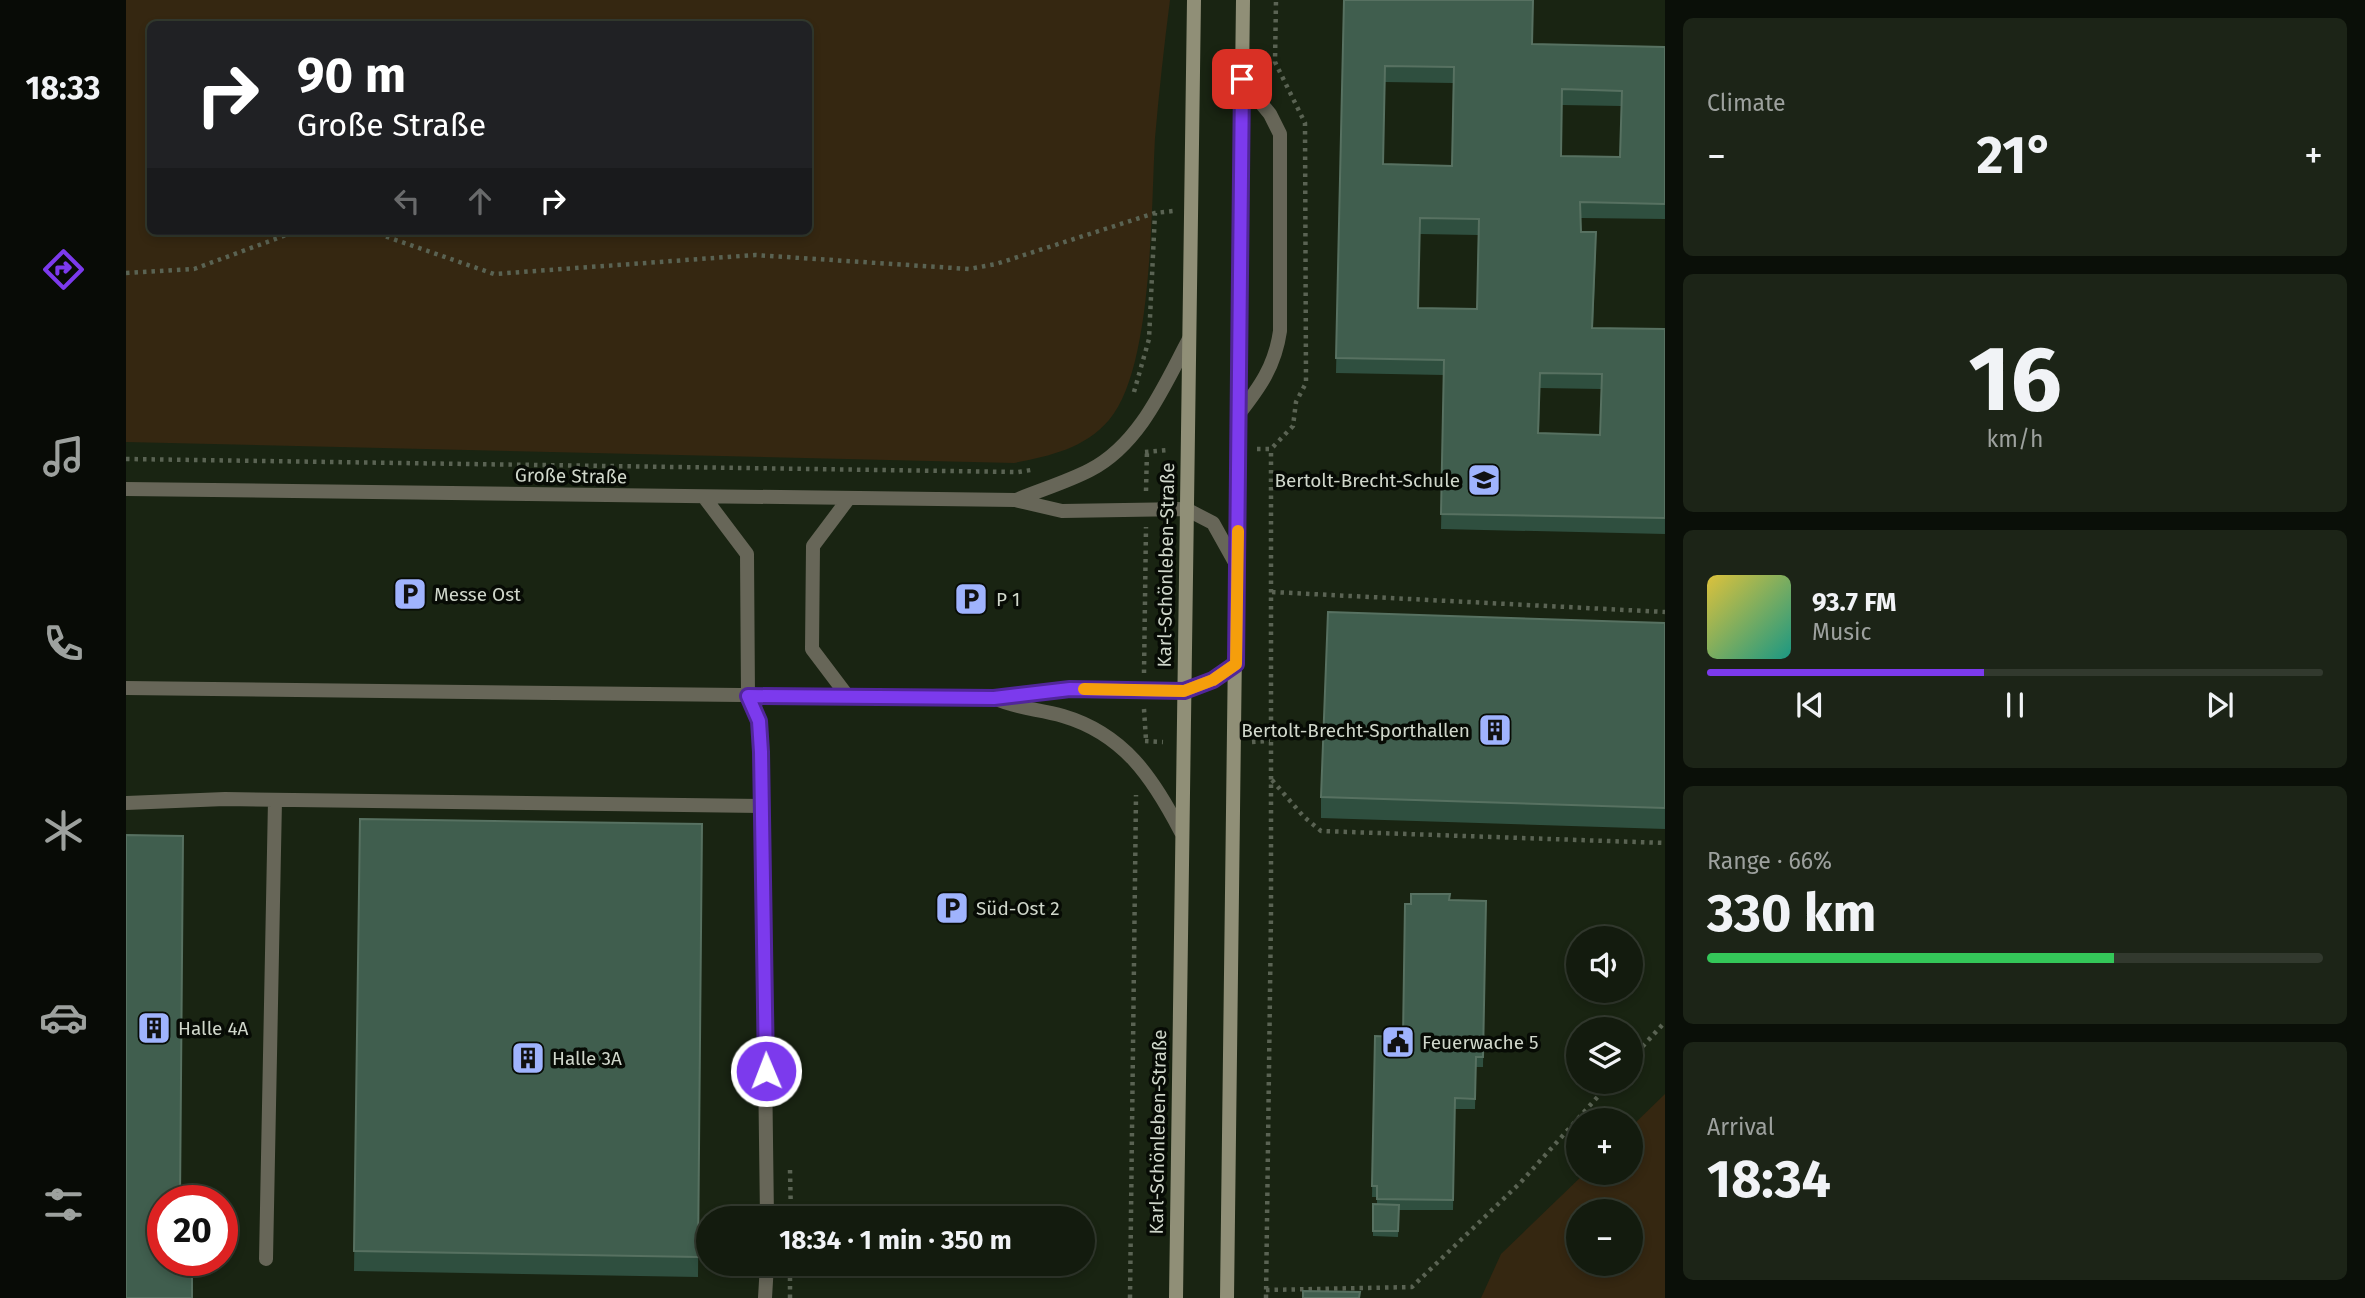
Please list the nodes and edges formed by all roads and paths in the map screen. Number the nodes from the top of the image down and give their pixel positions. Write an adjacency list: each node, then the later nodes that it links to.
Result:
1 (1194, 0): 4 (main road, Karl-Schönleben-Straße)
2 (1243, 0): 3 (main road)
3 (1242, 79): 11 (main road); 11 (lane)
4 (1191, 208): 5 (path); 9 (main road, Karl-Schönleben-Straße)
5 (1155, 213): 7 (path); 10 (path)
6 (286, 235): 8 (path)
7 (382, 235)
8 (126, 273)
9 (1189, 339): 19 (lane, Große Straße); 20 (main road, Karl-Schönleben-Straße)
10 (1130, 401)
11 (1238, 415): 22 (main road)
12 (1271, 449): 23 (path)
13 (1147, 451): 21 (path)
14 (126, 459): 15 (path)
15 (1037, 469)
16 (126, 489): 17 (lane, Große Straße)
17 (704, 497): 18 (lane, Große Straße); 29 (lane)
18 (849, 498): 19 (lane, Große Straße); 30 (lane)
19 (1015, 500): 21 (lane, Große Straße)
20 (1186, 509): 21 (lane, Große Straße); 22 (lane); 28 (main road, Karl-Schönleben-Straße)
21 (1146, 510): 27 (path)
22 (1237, 567): 25 (main road)
23 (1272, 592): 24 (path); 33 (path)
24 (1665, 612)
25 (1236, 664): 28 (lane); 52 (main road)
26 (126, 688): 29 (lane)
27 (1144, 691): 28 (lane); 31 (lane); 32 (path)
28 (1184, 691): 38 (main road, Karl-Schönleben-Straße)
29 (748, 696): 30 (lane); 37 (lane)
30 (849, 698): 31 (lane)
31 (994, 698): 38 (lane)
32 (1146, 740)
33 (1271, 780): 39 (path); 47 (path)
34 (1136, 794): 50 (path)
35 (275, 800): 36 (lane); 37 (lane); 44 (lane)
36 (126, 803)
37 (761, 806): 43 (lane)
38 (1181, 832): 51 (main road, Karl-Schönleben-Straße)
39 (1665, 843)
40 (1665, 1022): 41 (path)
41 (1643, 1046)
42 (1600, 1094): 47 (path)
43 (767, 1206)
44 (266, 1259)
45 (766, 1276): 48 (lane)
46 (790, 1276): 49 (path)
47 (1266, 1290): 53 (path)
48 (765, 1298)
49 (790, 1298)
50 (1130, 1298)
51 (1175, 1298)
52 (1227, 1298)
53 (1266, 1298)

